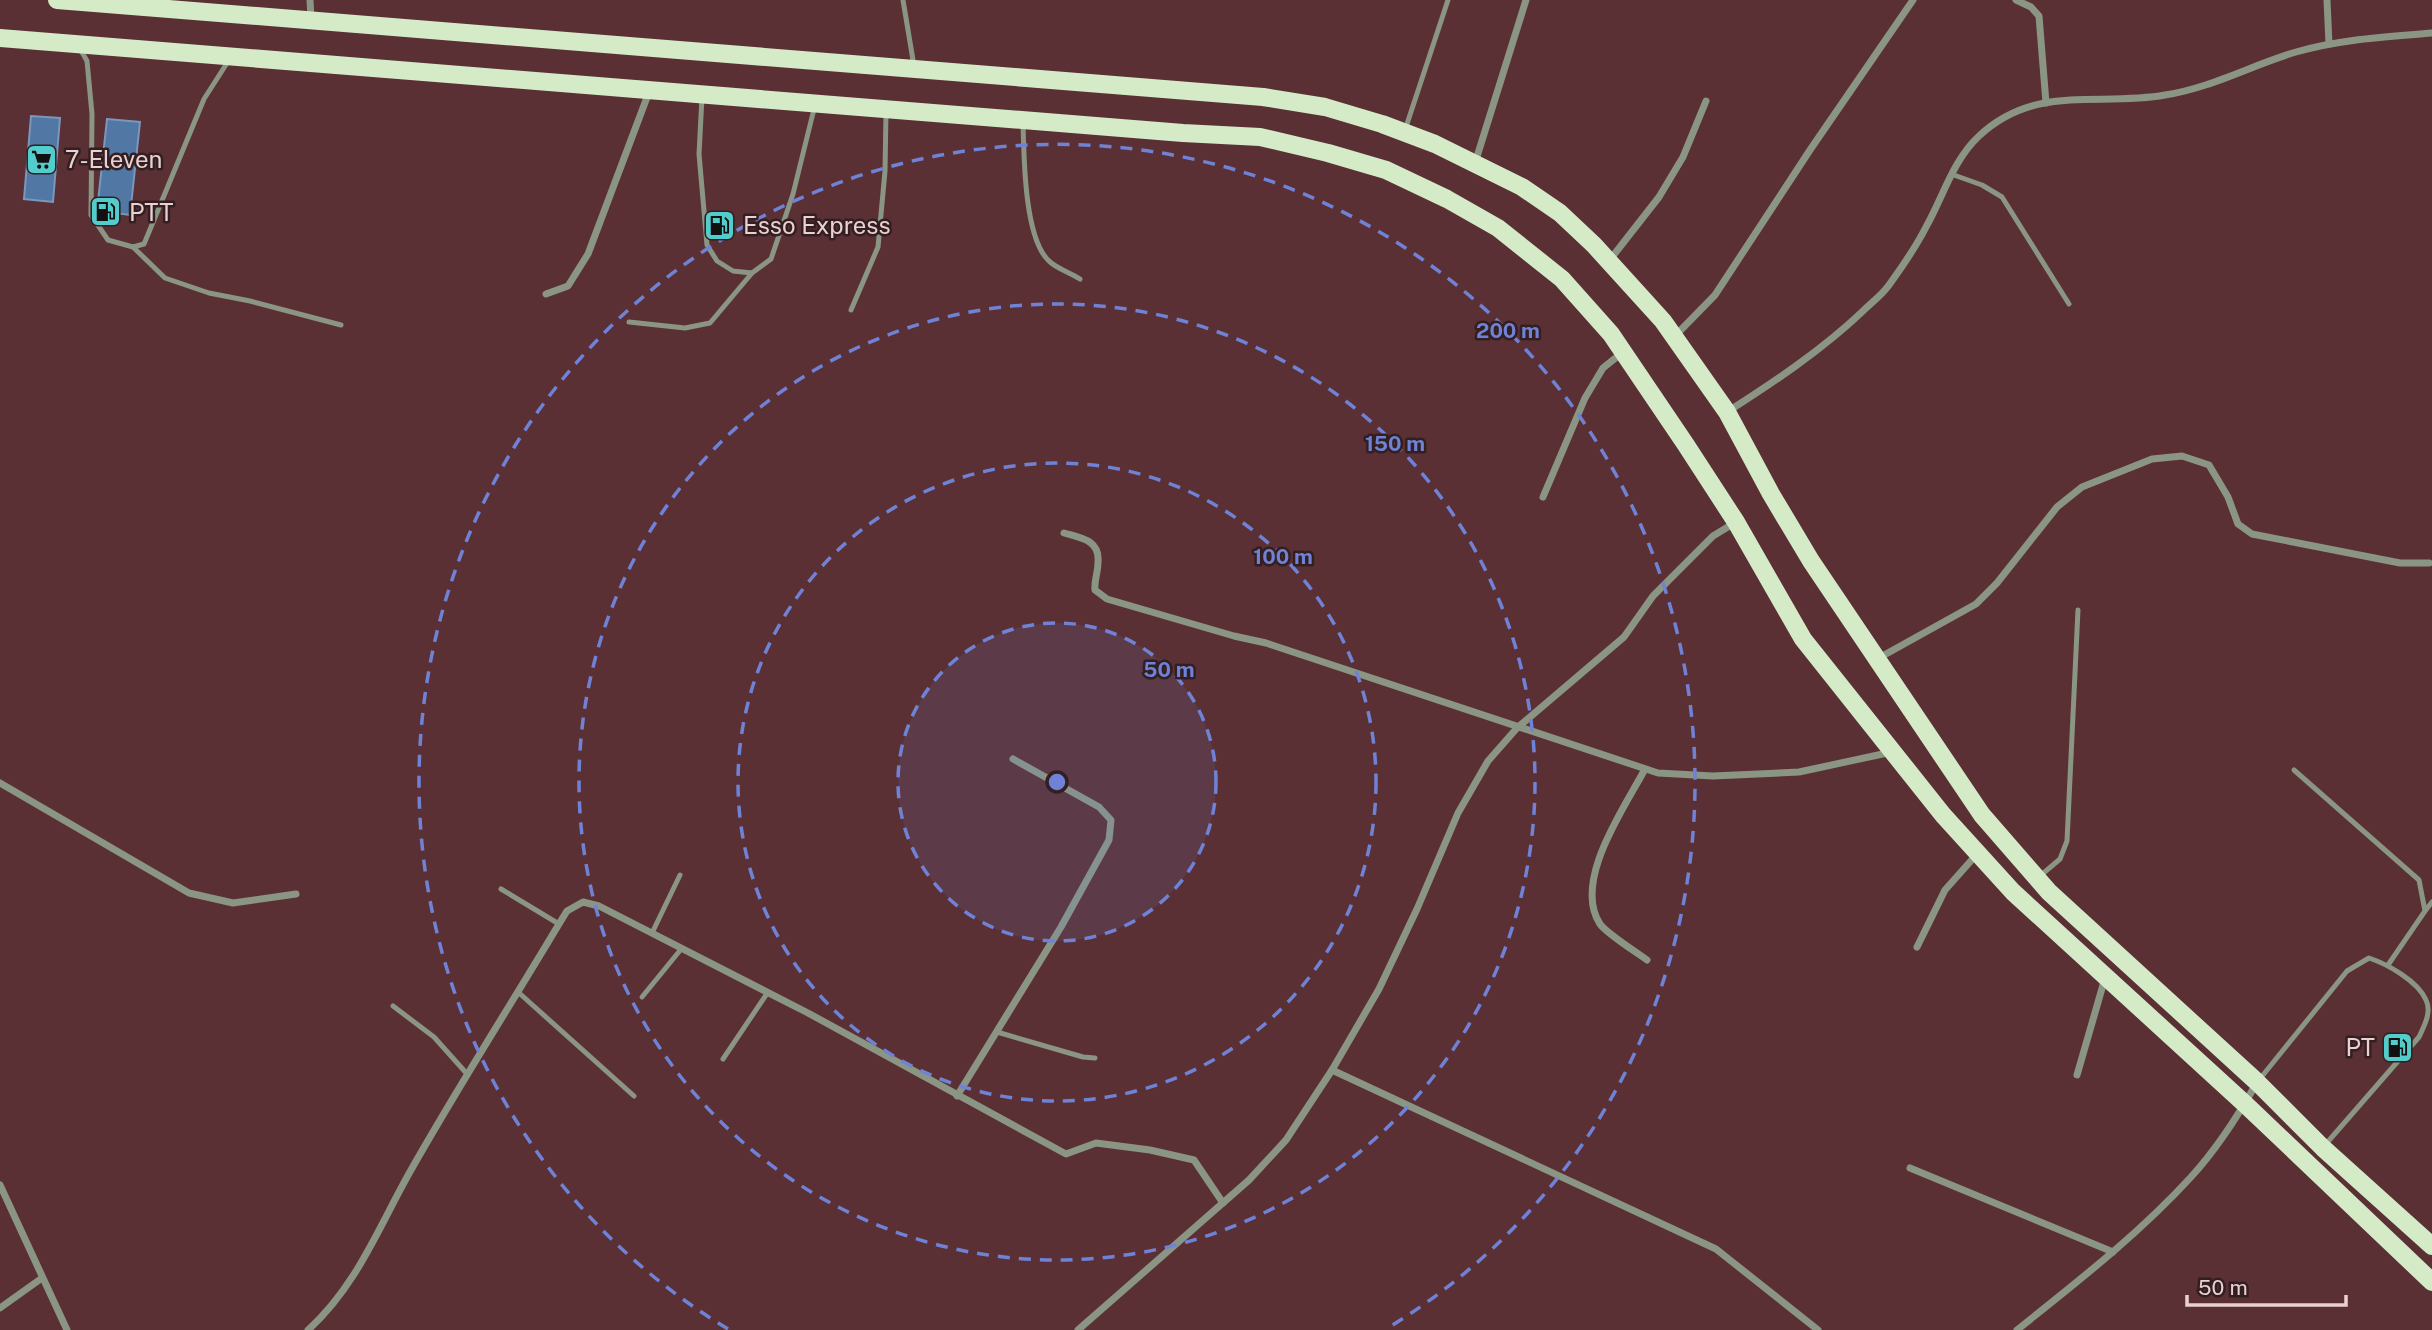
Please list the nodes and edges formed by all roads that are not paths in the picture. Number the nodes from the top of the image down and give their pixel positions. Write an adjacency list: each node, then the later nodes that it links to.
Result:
1 (57, 0): 9 (main road)
2 (310, 0): 10 (street)
3 (903, 0): 16 (lane)
4 (1448, 0): 24 (lane)
5 (1526, 0): 25 (street)
6 (1913, 0): 36 (street)
7 (2016, 0): 21 (street)
8 (2327, 0): 13 (street)
9 (131, 3): 10 (main road)
10 (311, 20): 16 (main road)
11 (2432, 33): 13 (street)
12 (0, 38): 14 (main road)
13 (2329, 44): 21 (street)
14 (78, 45): 15 (main road); 27 (lane)
15 (231, 57): 17 (main road); 27 (lane)
16 (914, 69): 24 (main road)
17 (649, 90): 18 (main road); 31 (street)
18 (702, 94): 20 (main road); 29 (lane)
19 (1706, 101): 28 (street)
20 (816, 103): 22 (main road); 29 (lane)
21 (2046, 103): 26 (street)
22 (886, 108): 23 (main road); 33 (lane)
23 (1023, 120): 30 (lane); 37 (main road)
24 (1405, 132): 25 (main road)
25 (1475, 163): 28 (main road)
26 (1951, 174): 32 (lane); 38 (street)
27 (133, 247): 35 (lane)
28 (1609, 261): 36 (main road)
29 (752, 273): 34 (lane)
30 (1080, 279)
31 (546, 294)
32 (2069, 304)
33 (851, 310)
34 (629, 322)
35 (341, 325)
36 (1674, 337): 38 (main road)
37 (1623, 352): 39 (street); 40 (main road)
38 (1727, 412): 44 (main road)
39 (1544, 497)
40 (1736, 522): 45 (street); 46 (main road)
41 (1064, 533): 45 (street)
42 (2429, 563): 44 (street)
43 (2078, 610): 53 (lane)
44 (1877, 660): 53 (main road)
45 (1517, 728): 48 (street); 72 (street)
46 (1893, 751): 48 (street); 51 (main road)
47 (1013, 759): 69 (street)
48 (1645, 769): 62 (street)
49 (2294, 770): 57 (lane)
50 (0, 783): 55 (street)
51 (1977, 853): 60 (street); 64 (main road)
52 (680, 875): 59 (lane)
53 (2037, 878): 75 (main road)
54 (501, 889): 58 (lane)
55 (296, 894)
56 (2432, 902): 57 (lane)
57 (2425, 911): 63 (lane)
58 (559, 924): 59 (street); 65 (street)
59 (652, 933): 61 (street)
60 (1917, 947)
61 (682, 948): 66 (street); 67 (lane)
62 (1647, 960)
63 (2388, 965): 75 (lane); 79 (lane)
64 (2105, 976): 74 (street); 78 (main road)
65 (518, 992): 73 (street); 76 (lane)
66 (768, 992): 71 (lane); 77 (street)
67 (642, 996)
68 (393, 1006): 73 (lane)
69 (997, 1032): 70 (lane); 77 (street)
70 (1095, 1058)
71 (723, 1059)
72 (1332, 1070): 82 (street); 92 (street)
73 (468, 1075): 90 (street)
74 (2077, 1075)
75 (2257, 1083): 78 (street); 79 (main road)
76 (634, 1096)
77 (957, 1096): 82 (street)
78 (2245, 1104): 84 (street); 85 (main road)
79 (2323, 1148): 83 (main road)
80 (1910, 1168): 84 (street)
81 (0, 1185): 86 (street)
82 (1223, 1203): 91 (street)
83 (2431, 1243): 85 (street)
84 (2113, 1252): 93 (street)
85 (2411, 1260): 87 (main road)
86 (41, 1278): 88 (street); 89 (street)
87 (2432, 1282)
88 (0, 1308)
89 (67, 1330)
90 (308, 1330)
91 (1078, 1330)
92 (1818, 1330)
93 (2017, 1330)

